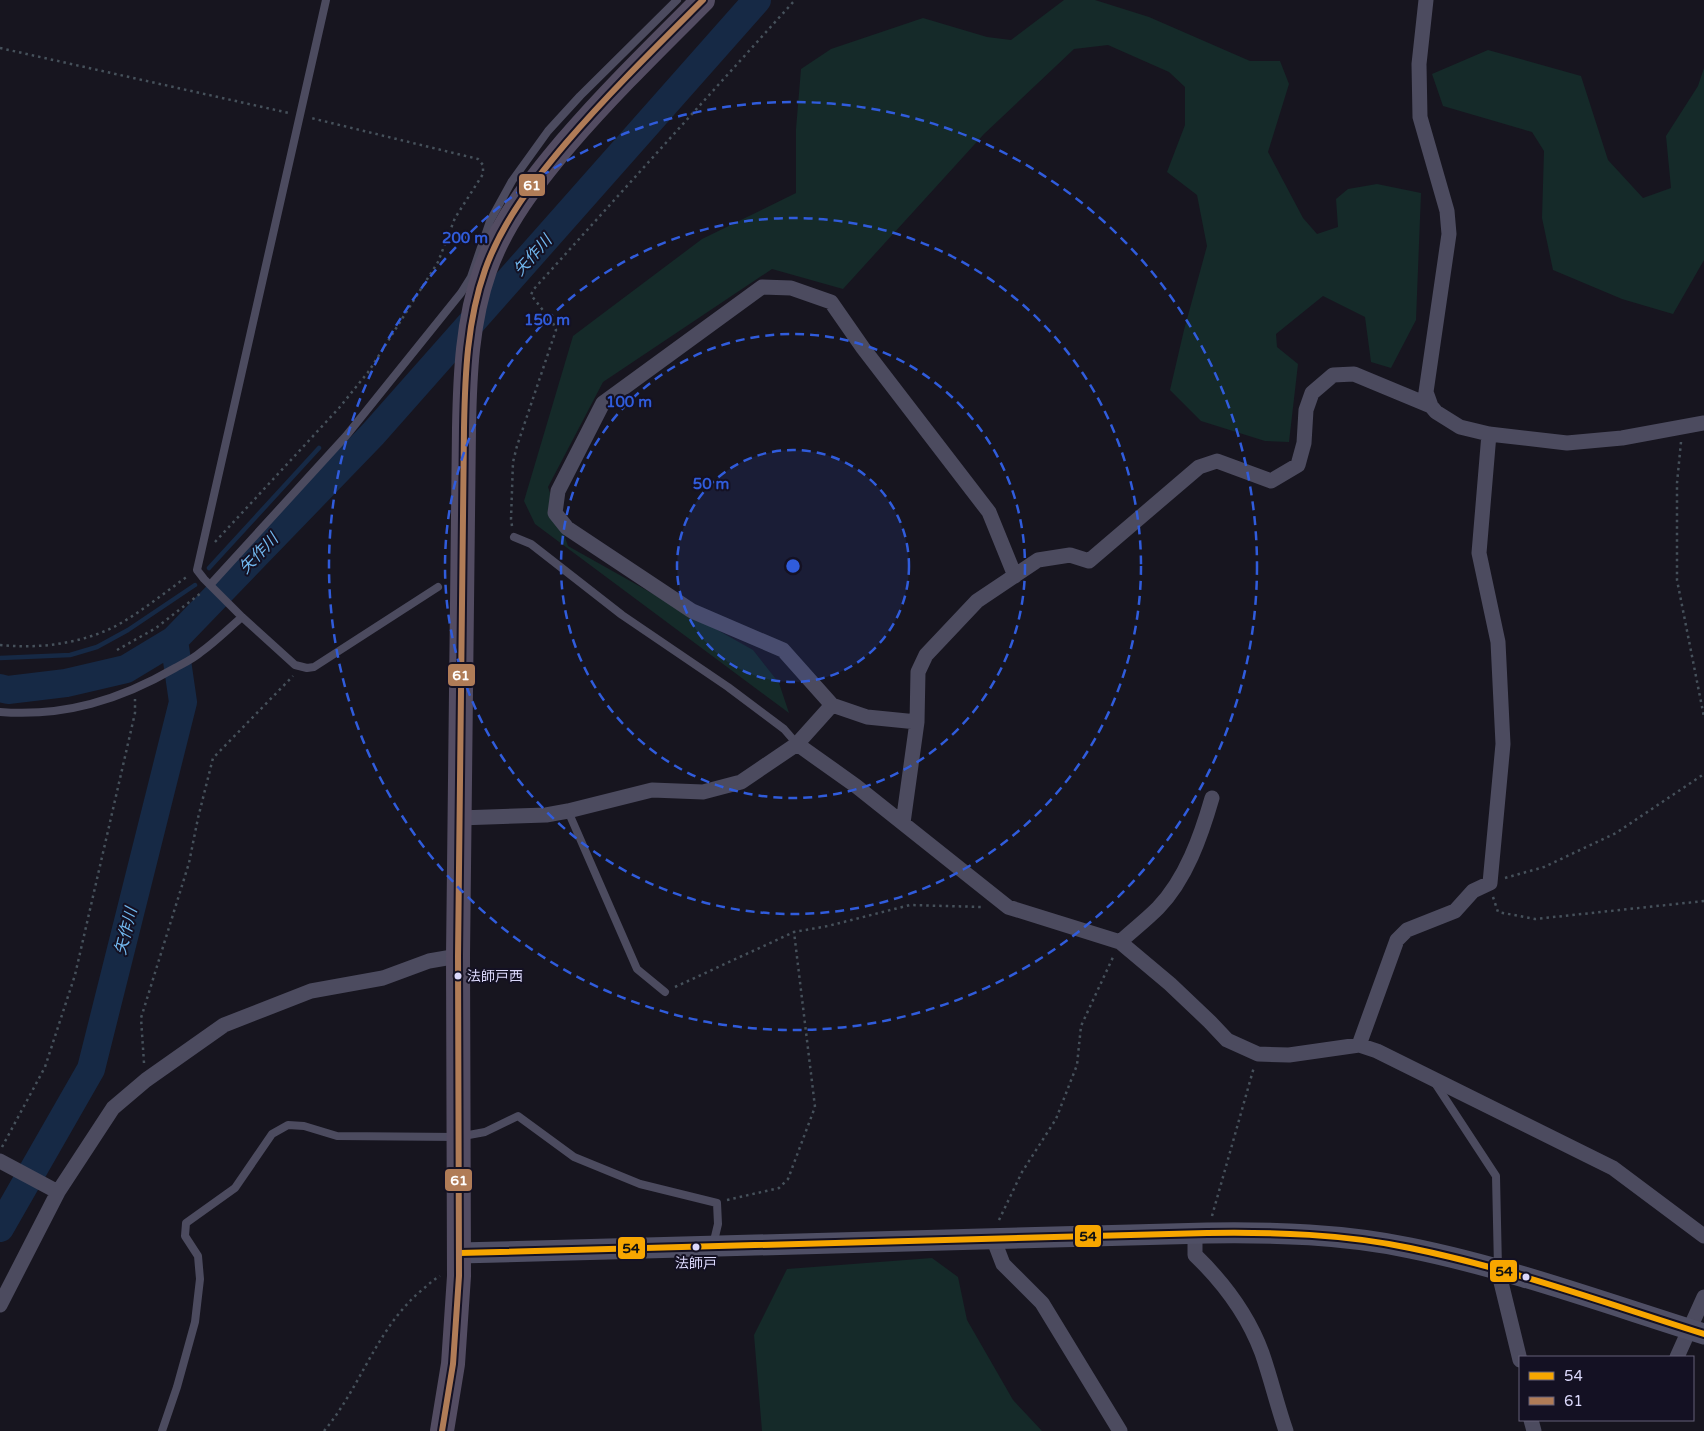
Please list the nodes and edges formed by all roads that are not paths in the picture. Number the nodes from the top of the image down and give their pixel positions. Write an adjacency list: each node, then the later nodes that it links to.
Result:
1 (326, 0): 11 (lane)
2 (677, 0): 5 (lane)
3 (703, 0): 5 (main road)
4 (1426, 0): 6 (street)
5 (480, 275): 11 (lane); 20 (main road)
6 (1431, 406): 8 (street); 10 (street)
7 (1704, 423): 8 (street)
8 (1489, 434): 25 (street)
9 (514, 537): 17 (lane)
10 (1015, 576): 14 (street); 16 (street)
11 (212, 587): 13 (lane)
12 (438, 587): 13 (lane)
13 (242, 617): 15 (lane)
14 (832, 705): 16 (street); 17 (street)
15 (0, 712)
16 (917, 722): 21 (street)
17 (797, 744): 19 (street); 21 (street)
18 (1212, 798): 22 (street)
19 (568, 811): 20 (street); 24 (lane)
20 (459, 818): 23 (main road)
21 (903, 823): 22 (street)
22 (1120, 942): 25 (street)
23 (458, 956): 27 (main road); 29 (street)
24 (665, 992)
25 (1359, 1045): 26 (street)
26 (1433, 1080): 31 (street); 35 (lane)
27 (458, 1137): 33 (lane); 34 (main road); 41 (lane)
28 (1, 1158): 29 (street)
29 (54, 1189): 37 (street)
30 (1201, 1233): 32 (street); 35 (street); 44 (street)
31 (1704, 1236)
32 (993, 1238): 33 (street); 43 (street)
33 (713, 1247): 34 (street)
34 (459, 1253): 42 (main road)
35 (1498, 1270): 38 (street); 39 (street)
36 (1704, 1297): 38 (street)
37 (0, 1305)
38 (1697, 1331): 40 (street)
39 (1519, 1356)
40 (1678, 1356)
41 (162, 1431)
42 (442, 1431)
43 (1120, 1431)
44 (1286, 1431)

